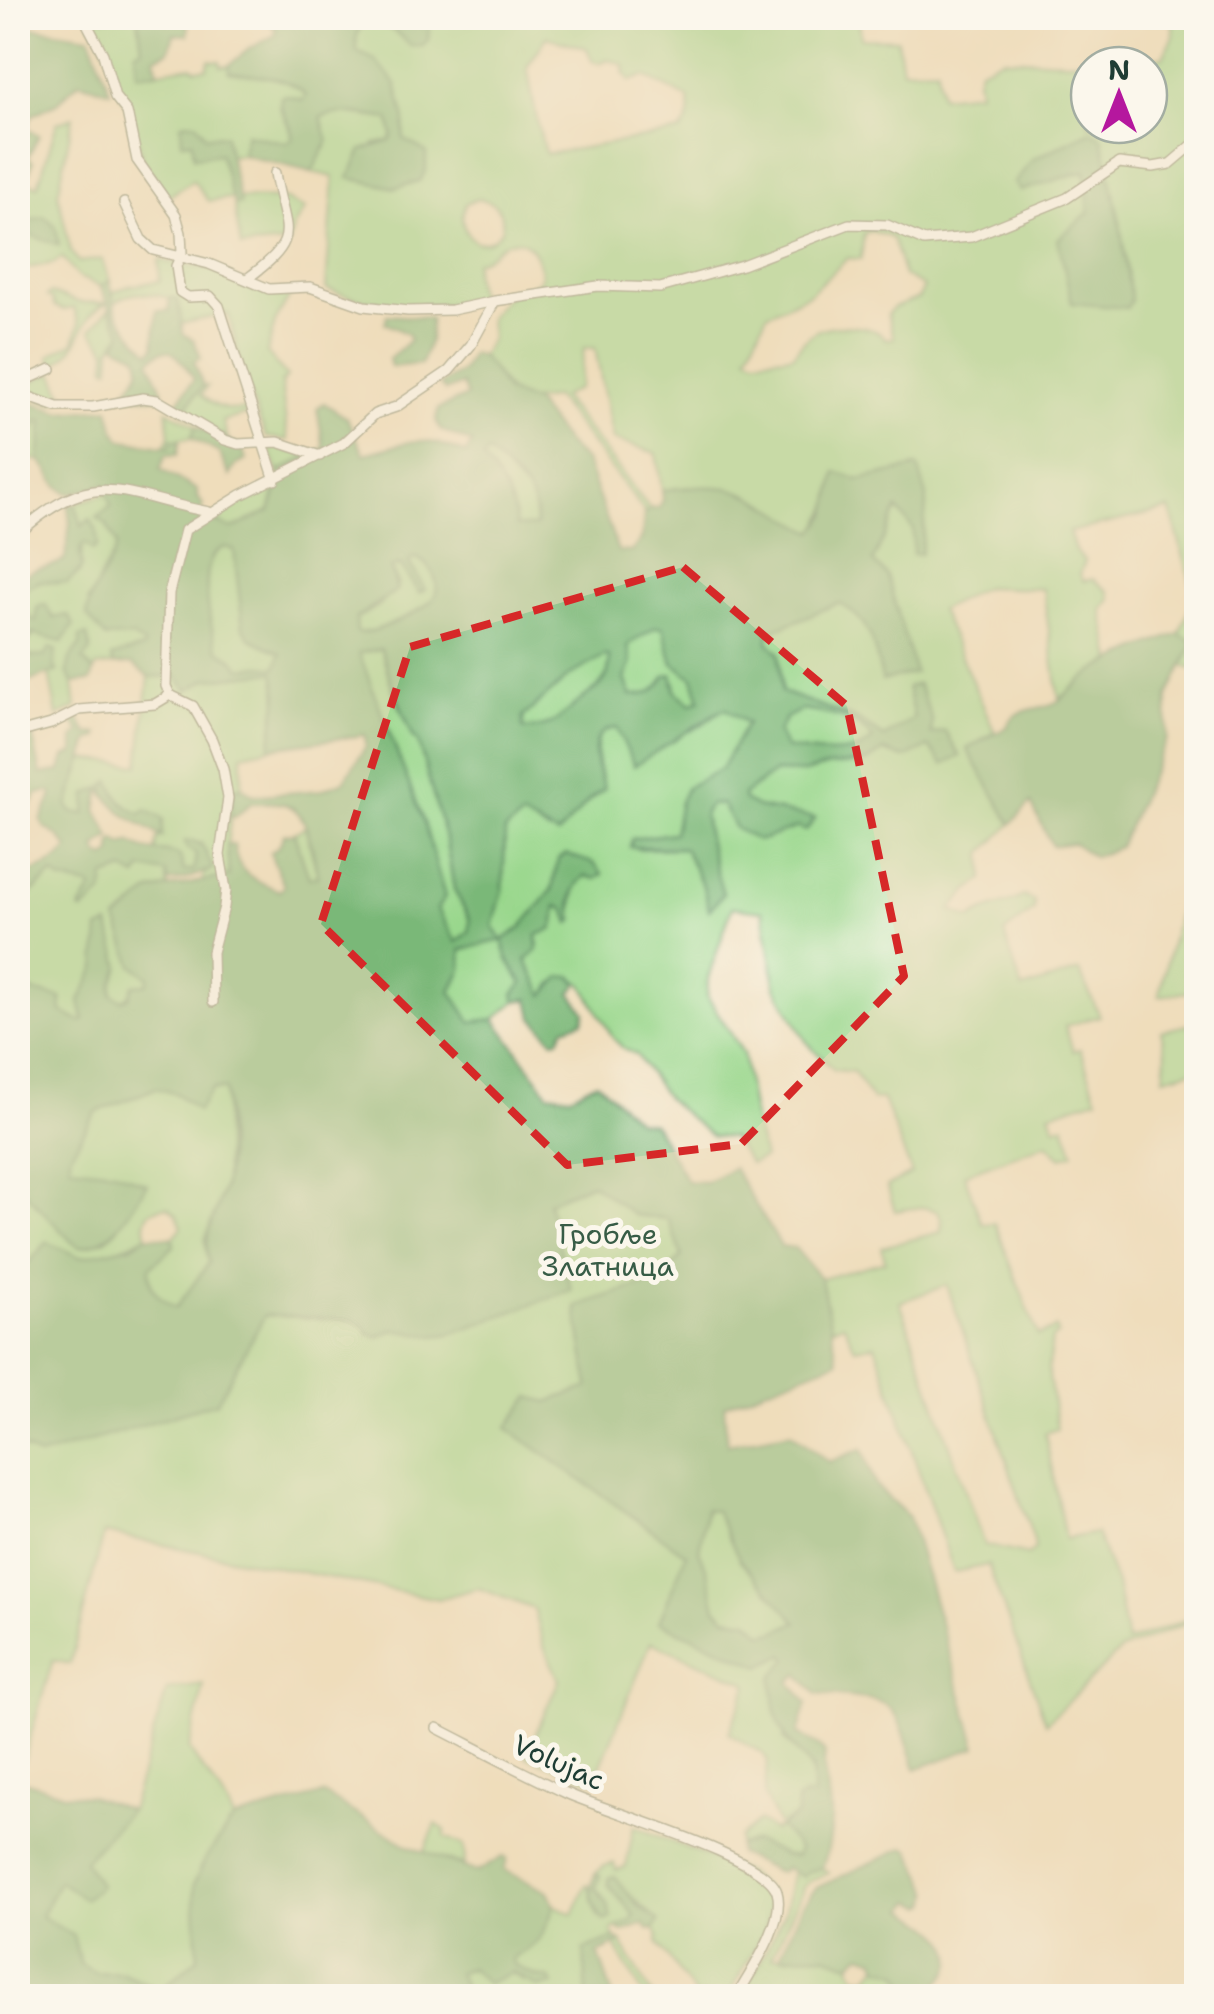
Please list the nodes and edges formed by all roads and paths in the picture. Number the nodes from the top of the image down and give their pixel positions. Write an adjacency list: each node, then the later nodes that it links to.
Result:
1 (84, 18): 5 (street)
2 (1196, 142): 7 (street)
3 (275, 173): 6 (street)
4 (124, 203): 5 (street)
5 (180, 257): 6 (street); 10 (street)
6 (248, 278): 7 (street)
7 (495, 300): 11 (street)
8 (51, 370): 9 (street)
9 (18, 390): 10 (street)
10 (263, 441): 11 (street); 12 (street)
11 (320, 456): 12 (street)
12 (274, 480): 13 (street)
13 (212, 512): 14 (street); 15 (street)
14 (18, 534)
15 (170, 695): 16 (street); 17 (street)
16 (18, 732)
17 (213, 1002)
18 (437, 1728): 19 (street, Volujac)
19 (737, 1996)

